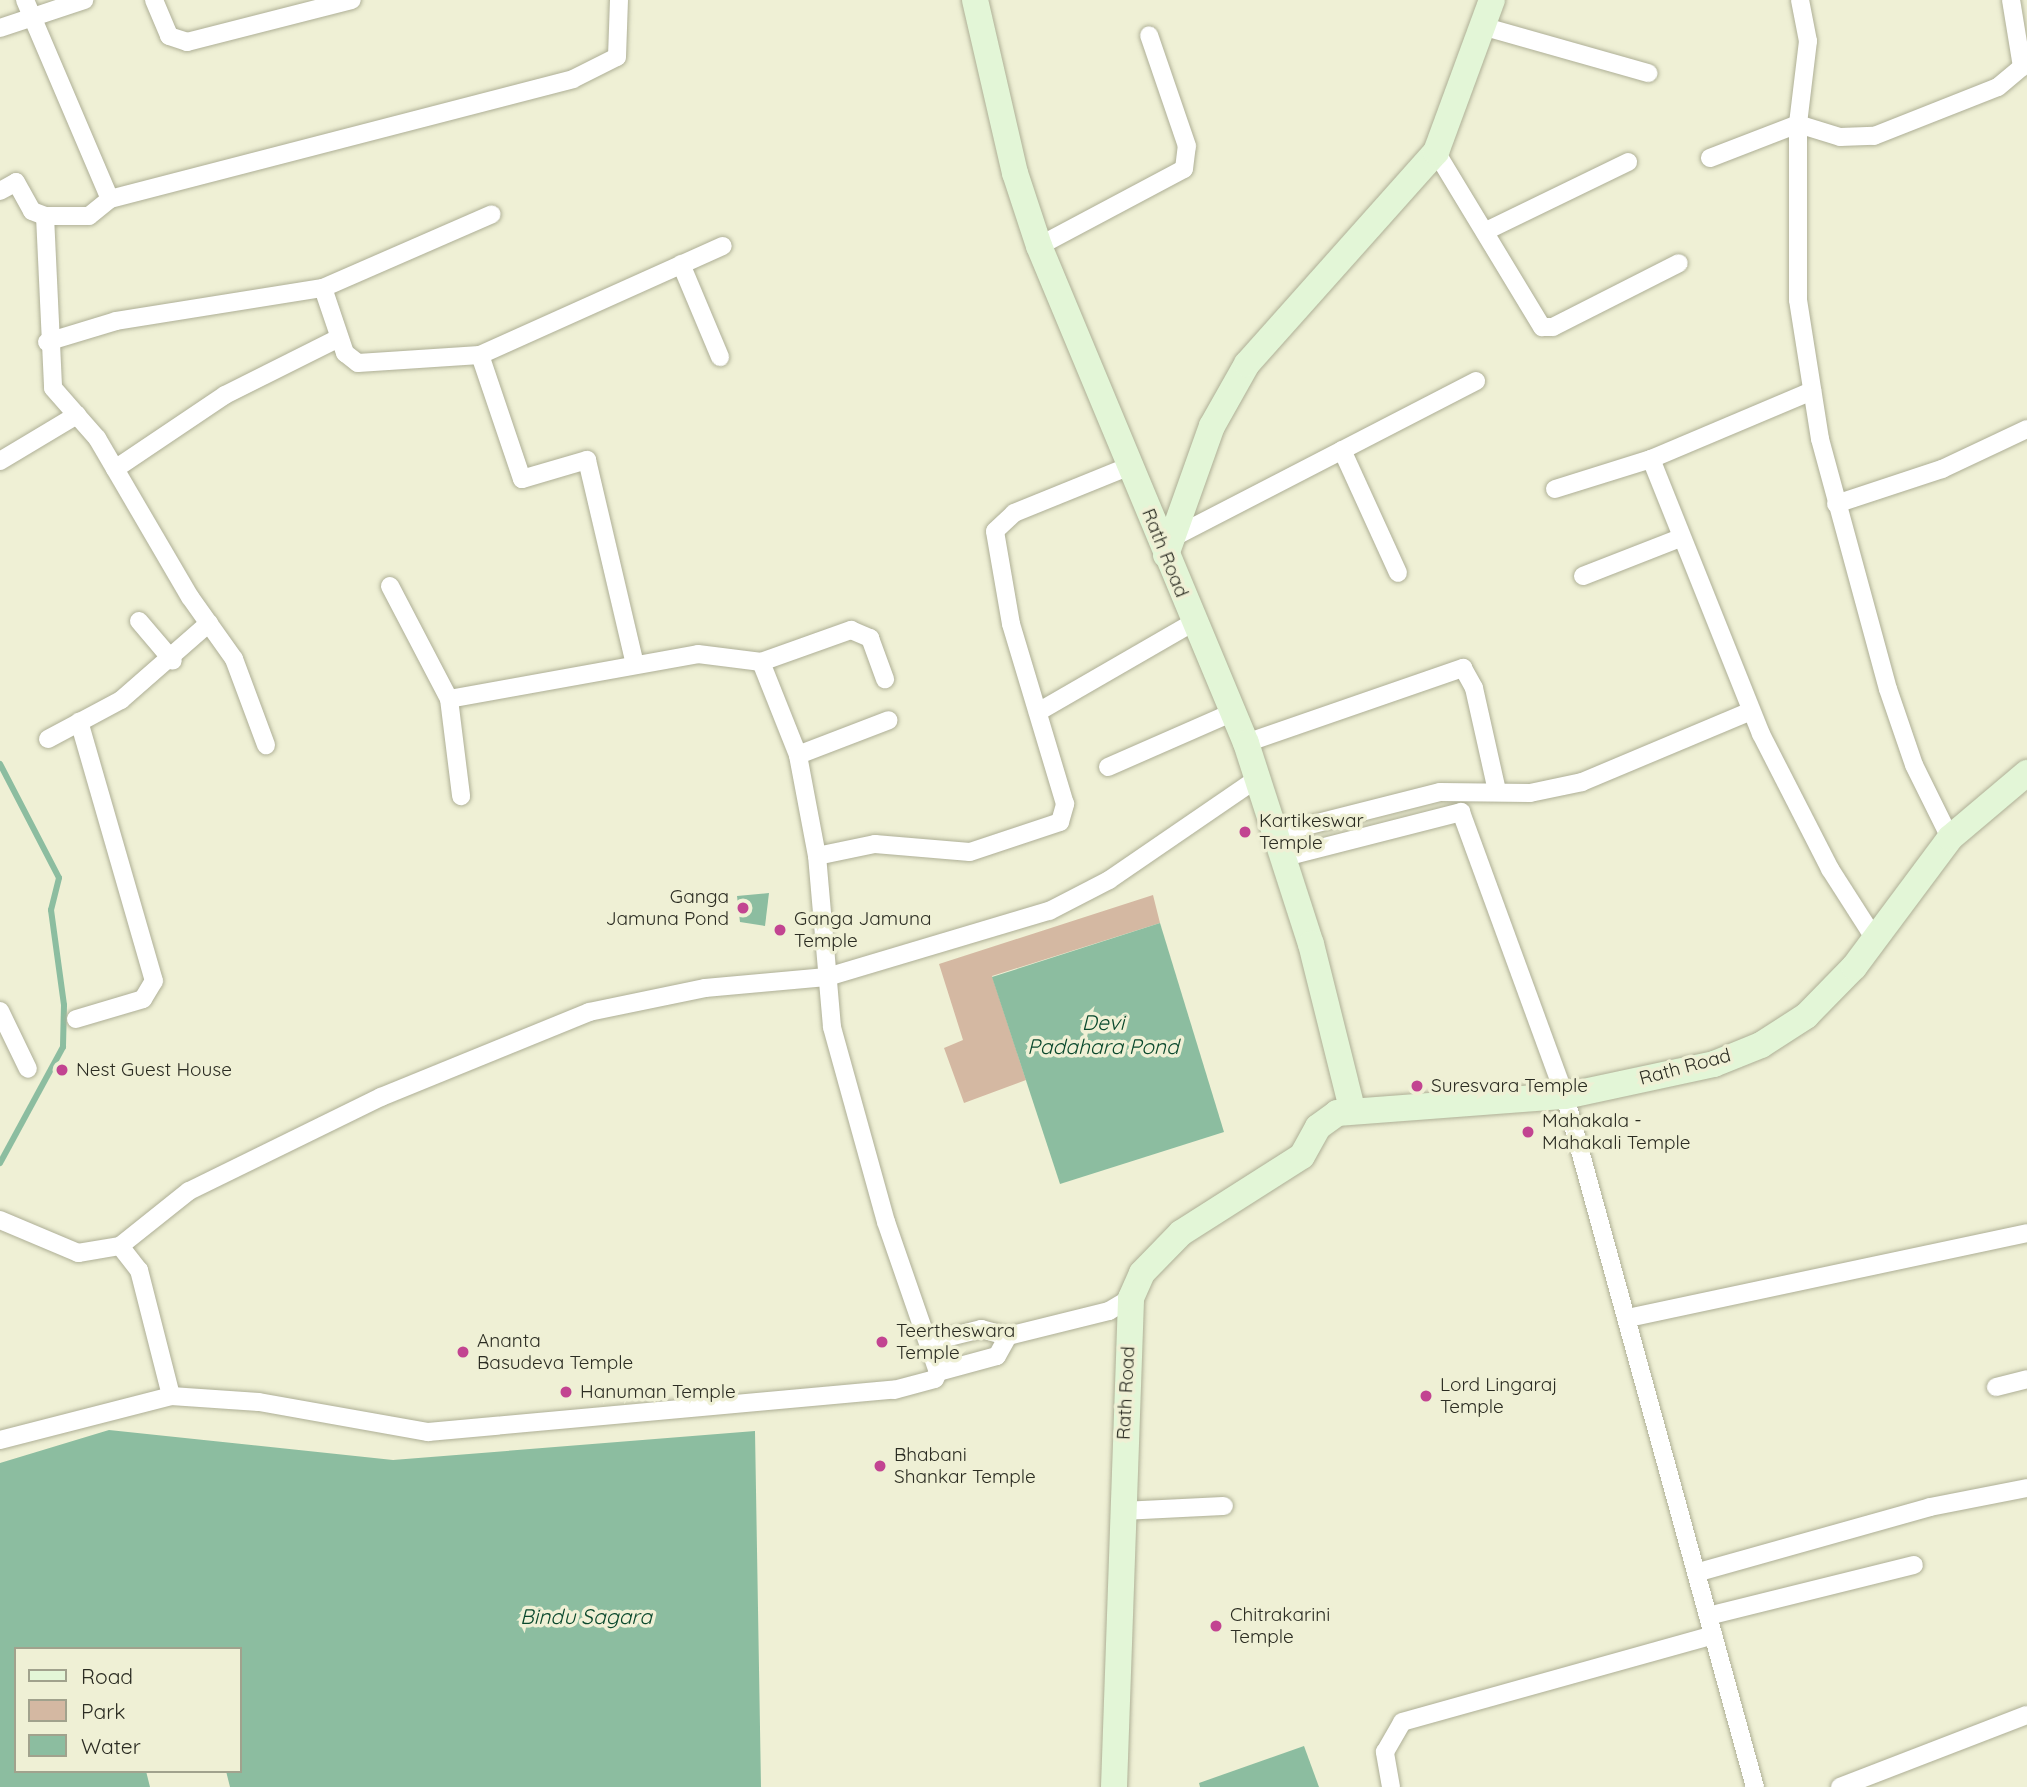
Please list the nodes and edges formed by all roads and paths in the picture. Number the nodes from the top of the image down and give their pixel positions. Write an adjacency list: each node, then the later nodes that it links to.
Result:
1 (84, 0): 9 (street)
2 (153, 0): 10 (street)
3 (352, 0): 10 (street)
4 (618, 0): 20 (street)
5 (975, 0): 25 (street, Rath Road)
6 (1492, 0): 11 (street)
7 (1801, 0): 15 (street)
8 (2011, 0): 15 (street)
9 (28, 8): 12 (street); 20 (street)
10 (276, 8)
11 (1482, 26): 14 (street); 16 (street)
12 (0, 29)
13 (1149, 35): 25 (street)
14 (1648, 73)
15 (1798, 124): 17 (street); 34 (street)
16 (1436, 152): 23 (street); 45 (street)
17 (1710, 158)
18 (1628, 162): 23 (street)
19 (0, 191): 22 (street)
20 (110, 199): 22 (street)
21 (492, 214): 28 (street)
22 (45, 216): 30 (street)
23 (1486, 231): 26 (street)
24 (723, 246): 27 (street)
25 (1039, 246): 40 (street, Rath Road)
26 (1679, 263)
27 (681, 264): 31 (street); 32 (street)
28 (323, 288): 29 (street); 30 (street)
29 (339, 338): 31 (street); 41 (street)
30 (47, 342): 35 (street)
31 (480, 355): 54 (street)
32 (720, 357)
33 (1476, 381): 37 (street)
34 (1812, 391): 38 (street); 43 (street)
35 (77, 415): 39 (street); 41 (street)
36 (2027, 429): 43 (street)
37 (1342, 450): 45 (street); 46 (street)
38 (1651, 459): 42 (street); 44 (street)
39 (0, 461)
40 (1130, 466): 45 (street, Rath Road); 58 (street)
41 (115, 469): 51 (street)
42 (1555, 489)
43 (1836, 504): 71 (street)
44 (1680, 538): 47 (street); 57 (street)
45 (1170, 546): 50 (street, Rath Road)
46 (1398, 573)
47 (1583, 576)
48 (390, 586): 56 (street)
49 (139, 621): 52 (street)
50 (1194, 622): 58 (street); 59 (street, Rath Road)
51 (209, 623): 52 (street); 64 (street)
52 (173, 661): 61 (street)
53 (761, 662): 54 (street); 55 (street); 65 (street)
54 (635, 664): 56 (street)
55 (885, 679)
56 (449, 699): 70 (street)
57 (1751, 711): 69 (street); 74 (street)
58 (1038, 712): 73 (street)
59 (1233, 712): 63 (street, Rath Road); 66 (street)
60 (889, 720): 65 (street)
61 (79, 722): 62 (street); 77 (street)
62 (48, 739)
63 (1246, 743): 68 (street, Rath Road); 69 (street)
64 (266, 745)
65 (798, 755): 73 (street)
66 (1108, 767)
67 (2027, 773): 71 (street, Rath Road)
68 (1258, 778): 72 (street, Rath Road); 75 (street)
69 (1497, 790): 72 (street)
70 (461, 796)
71 (1950, 838): 74 (street, Rath Road)
72 (1281, 845): 79 (street); 80 (street, Rath Road)
73 (817, 856): 75 (street)
74 (1876, 941): 79 (street, Rath Road)
75 (827, 977): 83 (street); 87 (street)
76 (0, 1011): 78 (street)
77 (76, 1019)
78 (28, 1069)
79 (1565, 1096): 80 (street, Rath Road); 85 (street)
80 (1352, 1109): 84 (street, Rath Road)
81 (0, 1220): 83 (street)
82 (2027, 1233): 85 (street)
83 (120, 1246): 91 (street)
84 (1131, 1298): 86 (street); 95 (street, Rath Road)
85 (1628, 1318): 97 (street)
86 (1008, 1336): 87 (street); 88 (street)
87 (929, 1342): 88 (street)
88 (938, 1372): 91 (street)
89 (2027, 1379): 90 (street)
90 (1996, 1387)
91 (171, 1396): 92 (street)
92 (0, 1440)
93 (2027, 1488): 97 (street)
94 (1224, 1506): 95 (street)
95 (1121, 1511): 101 (street, Rath Road)
96 (1914, 1565): 98 (street)
97 (1699, 1572): 98 (street)
98 (1708, 1616): 99 (street)
99 (1713, 1635): 102 (street); 103 (street)
100 (2027, 1714): 104 (street)
101 (1114, 1787)
102 (1391, 1787)
103 (1755, 1787)
104 (1840, 1787)

